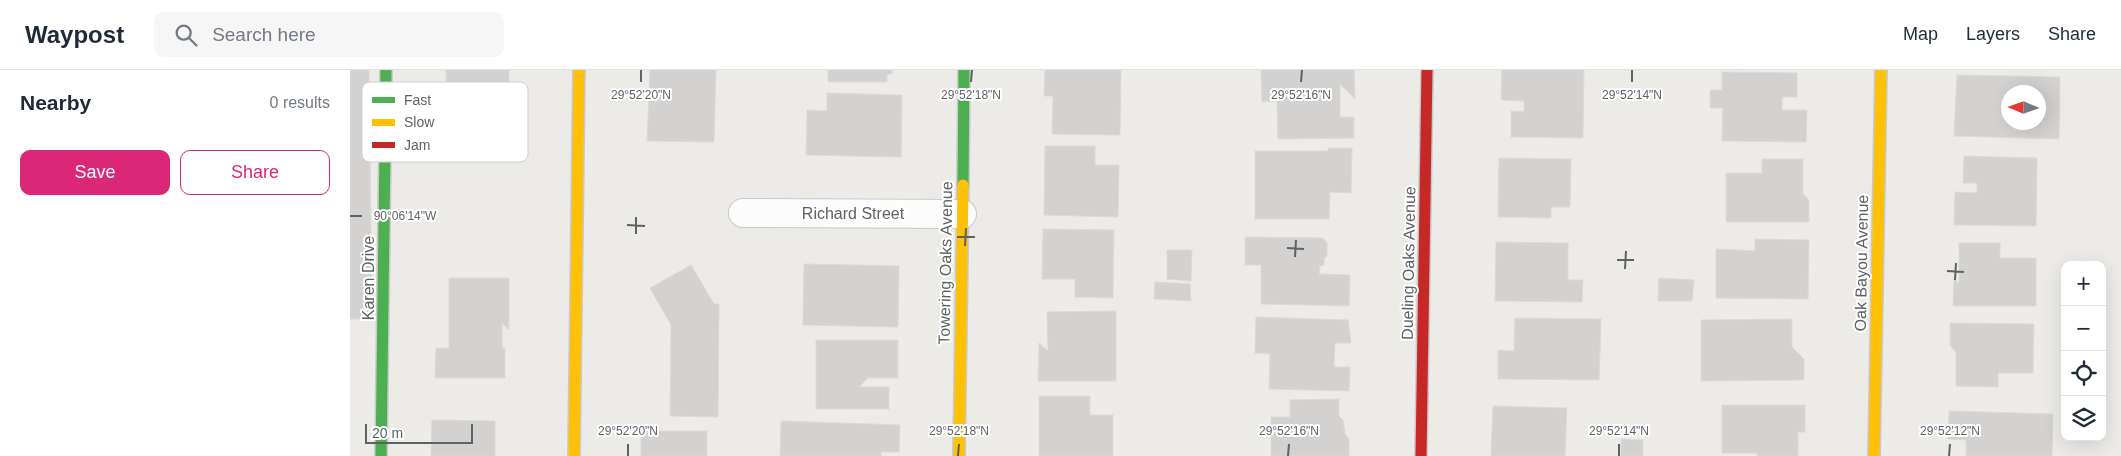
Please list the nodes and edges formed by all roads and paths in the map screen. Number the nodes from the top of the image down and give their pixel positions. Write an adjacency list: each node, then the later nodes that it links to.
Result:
1 (579, 70): 9 (street)
2 (964, 70): 7 (street, Towering Oaks Avenue)
3 (1427, 70): 11 (street, Dueling Oaks Avenue)
4 (1880, 70): 12 (street, Oak Bayou Avenue)
5 (385, 162): 8 (street, Karen Drive)
6 (744, 213): 7 (street, Richard Street)
7 (962, 214): 10 (street, Towering Oaks Avenue)
8 (381, 456)
9 (574, 456)
10 (959, 456)
11 (1421, 456)
12 (1874, 456)

